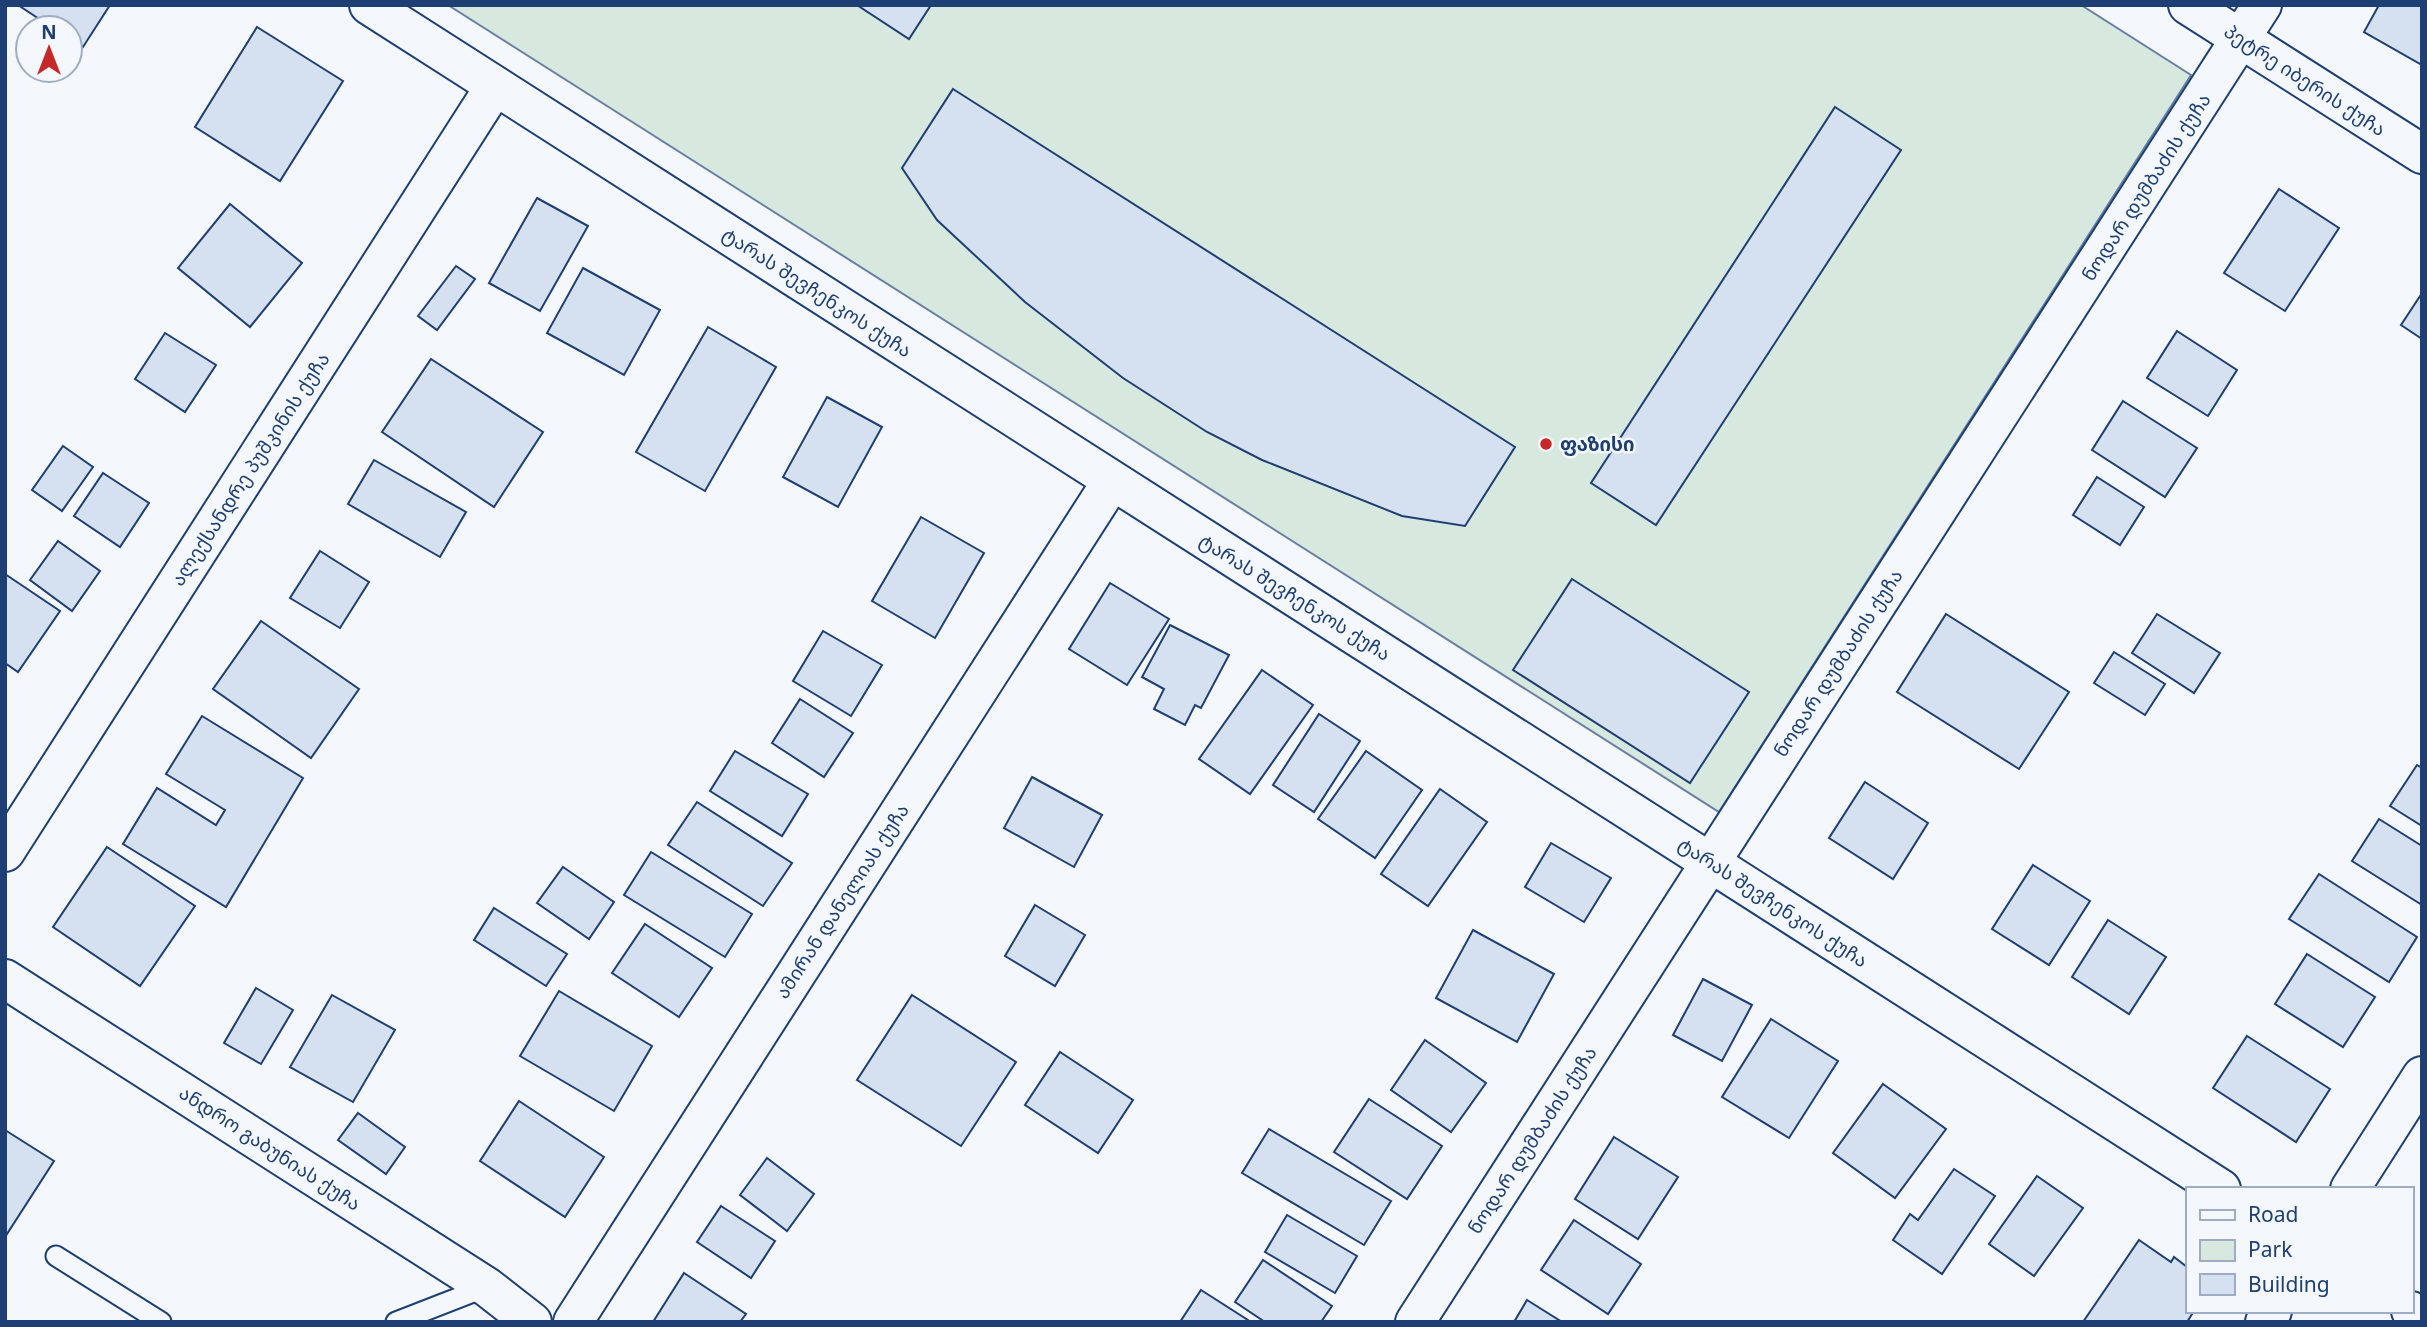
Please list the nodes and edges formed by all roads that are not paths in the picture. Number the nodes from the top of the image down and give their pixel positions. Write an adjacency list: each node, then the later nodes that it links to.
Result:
1 (369, 5): 5 (street, ტარას შევჩენკოს ქუჩა)
2 (2188, 5): 4 (street, პეტრე იბერის ქუჩა)
3 (2262, 5): 4 (street, ნოდარ დუმბაძის ქუჩა)
4 (2241, 39): 6 (street, პეტრე იბერის ქუჩა); 9 (street, ნოდარ დუმბაძის ქუჩა)
5 (495, 86): 7 (street, ტარას შევჩენკოს ქუჩა); 8 (street, ალექსანდრე პუშკინის ქუჩა)
6 (2422, 154)
7 (1112, 481): 9 (street, ტარას შევჩენკოს ქუჩა); 19 (street, ამირან დანელიას ქუჩა)
8 (5, 852)
9 (1711, 861): 12 (street, ტარას შევჩენკოს ქუჩა); 20 (street, ნოდარ დუმბაძის ქუჩა)
10 (5, 979): 15 (street, ანდრო გაბუნიას ქუჩა)
11 (2422, 1076): 13 (street)
12 (2218, 1187)
13 (2351, 1187)
14 (56, 1256): 16 (lane)
15 (487, 1287): 17 (lane); 18 (street, ანდრო გაბუნიას ქუჩა)
16 (161, 1322)
17 (396, 1322)
18 (532, 1322)
19 (573, 1322)
20 (1415, 1322)

